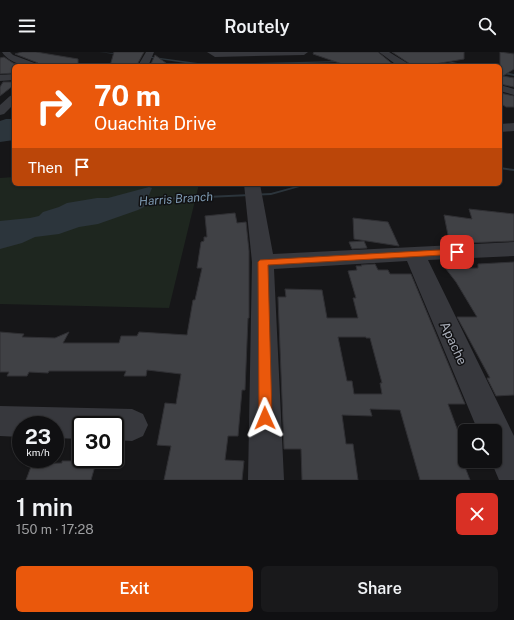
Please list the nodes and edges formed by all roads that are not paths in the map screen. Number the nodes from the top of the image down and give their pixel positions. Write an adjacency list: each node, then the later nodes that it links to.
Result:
1 (6, 52): 5 (street)
2 (211, 52): 3 (street)
3 (304, 52)
4 (383, 52): 6 (street)
5 (29, 64)
6 (401, 64)
7 (12, 77): 8 (street)
8 (0, 78)
9 (502, 89): 10 (street)
10 (514, 92)
11 (12, 100): 12 (street)
12 (0, 110)
13 (514, 127): 14 (street)
14 (502, 128)
15 (254, 192): 18 (street)
16 (514, 249): 17 (street)
17 (414, 254): 18 (street); 20 (street, Apache)
18 (263, 262): 24 (street)
19 (0, 421): 21 (street)
20 (491, 424)
21 (132, 425)
22 (502, 447): 23 (street, Apache)
23 (514, 474)
24 (266, 480)

